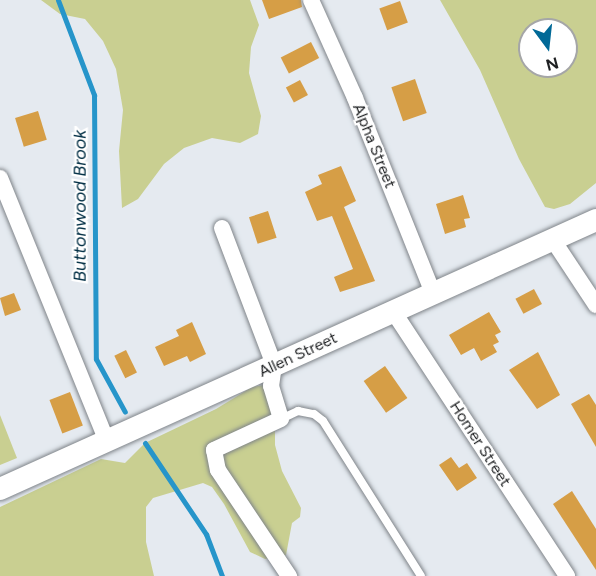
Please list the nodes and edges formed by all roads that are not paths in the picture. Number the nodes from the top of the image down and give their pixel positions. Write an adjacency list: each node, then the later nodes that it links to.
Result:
1 (311, 0): 6 (street, Alpha Street)
2 (0, 178): 11 (street)
3 (596, 220): 5 (street, Allen Street)
4 (222, 228): 9 (street)
5 (553, 240): 6 (street, Allen Street); 7 (street)
6 (433, 293): 8 (street, Allen Street)
7 (596, 305)
8 (393, 311): 9 (street, Allen Street); 15 (street, Homer Street)
9 (274, 365): 10 (street); 11 (street, Allen Street)
10 (281, 419): 13 (street); 14 (lane)
11 (107, 441): 12 (street, Allen Street)
12 (0, 489)
13 (289, 576)
14 (422, 576)
15 (567, 576)

